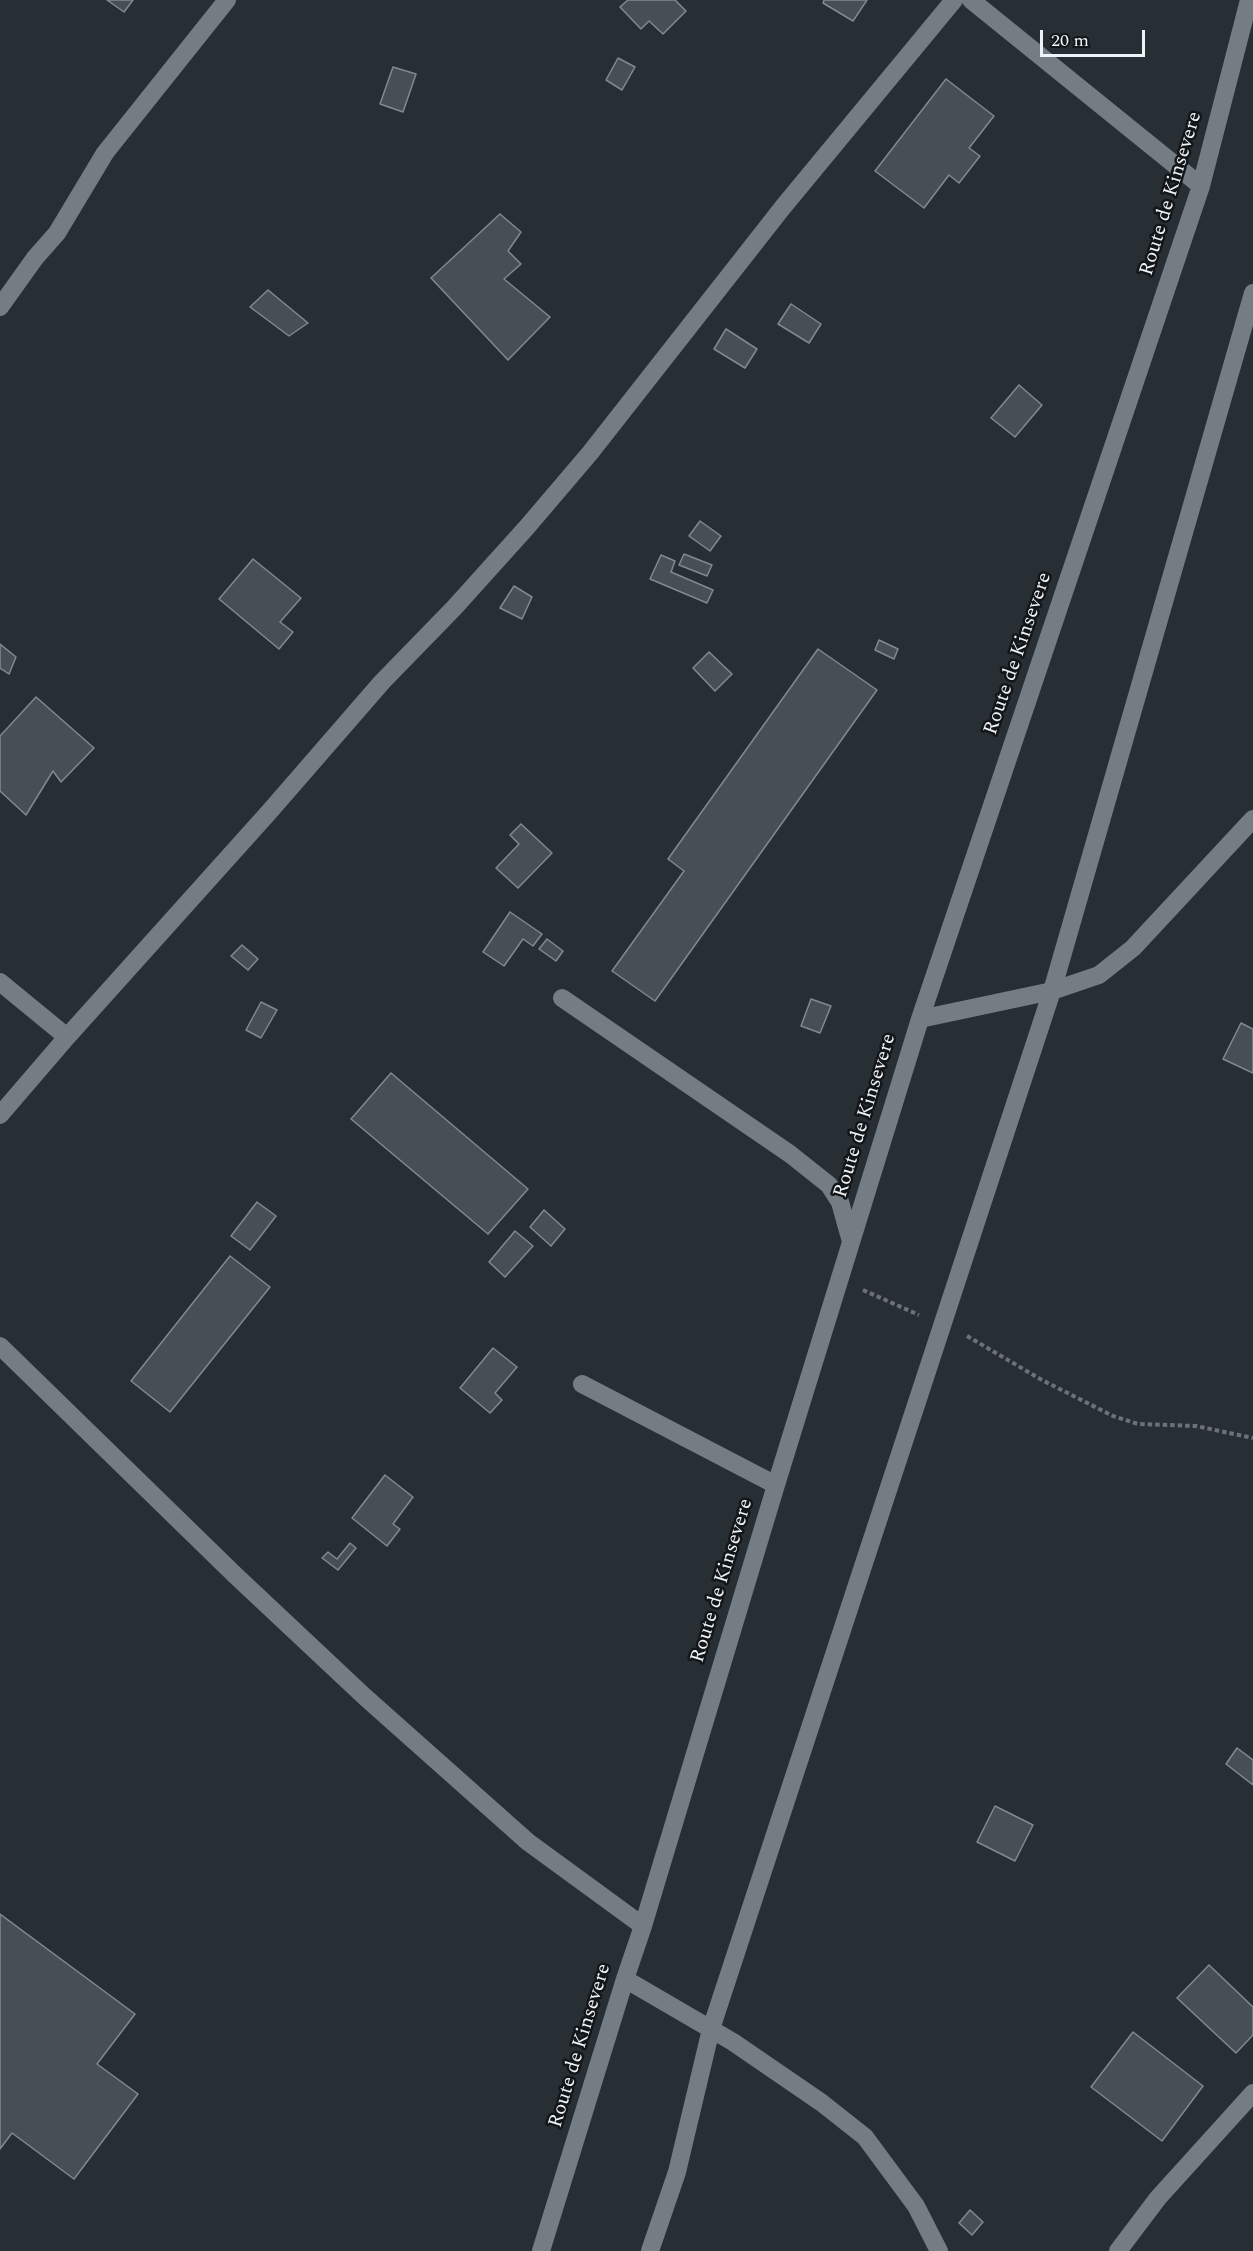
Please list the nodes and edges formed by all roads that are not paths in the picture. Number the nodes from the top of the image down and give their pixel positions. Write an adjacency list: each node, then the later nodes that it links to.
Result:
1 (227, 0): 7 (street)
2 (954, 0): 13 (street)
3 (971, 0): 5 (street)
4 (1249, 0): 5 (street, Route de Kinsevere)
5 (1202, 186): 12 (street, Route de Kinsevere)
6 (1253, 293): 10 (street)
7 (0, 307)
8 (1253, 819): 10 (street)
9 (0, 982): 13 (street)
10 (1052, 991): 12 (street); 21 (street)
11 (562, 998): 15 (street)
12 (920, 1019): 15 (street, Route de Kinsevere)
13 (67, 1037): 14 (street)
14 (0, 1115)
15 (850, 1239): 18 (street, Route de Kinsevere)
16 (0, 1346): 19 (street)
17 (582, 1384): 18 (street)
18 (776, 1485): 19 (street, Route de Kinsevere)
19 (643, 1926): 20 (street, Route de Kinsevere)
20 (625, 1979): 21 (street); 23 (street, Route de Kinsevere)
21 (711, 2029): 24 (street); 25 (street)
22 (1253, 2093): 26 (street)
23 (541, 2251)
24 (650, 2251)
25 (939, 2251)
26 (1118, 2251)

